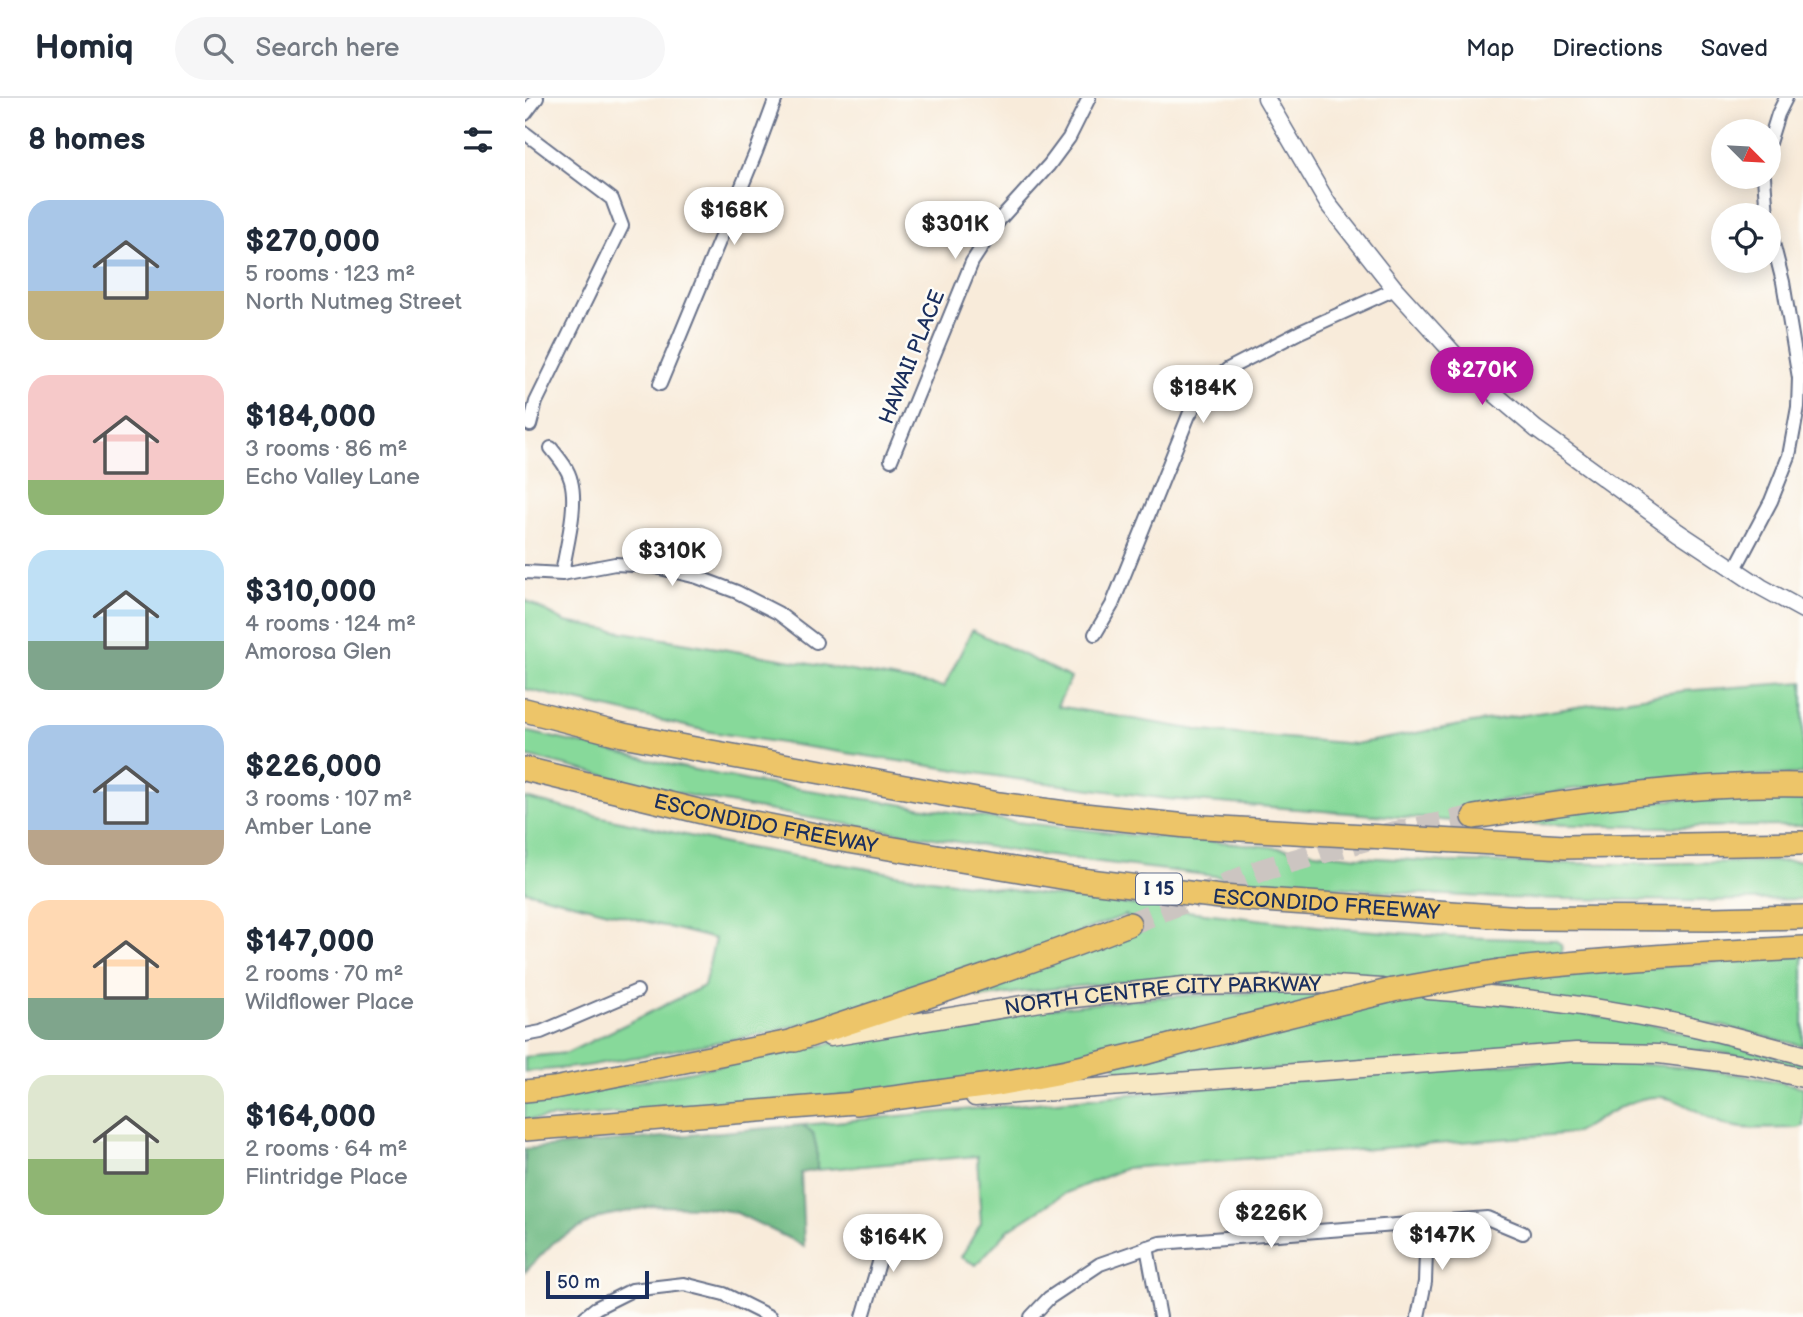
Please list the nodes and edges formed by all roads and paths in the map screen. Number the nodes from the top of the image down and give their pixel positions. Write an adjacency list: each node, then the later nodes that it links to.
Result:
1 (537, 98): 6 (street)
2 (776, 98): 11 (street)
3 (1089, 98): 14 (street, HAWAII PLACE)
4 (1266, 98): 10 (street)
5 (1786, 98): 7 (street)
6 (525, 114)
7 (1776, 119)
8 (525, 133): 12 (street)
9 (1781, 273): 15 (street)
10 (1395, 289): 15 (street); 19 (street)
11 (660, 383)
12 (530, 425)
13 (551, 448): 17 (street)
14 (891, 460)
15 (1735, 569): 18 (street)
16 (525, 572): 17 (street)
17 (562, 574): 20 (street)
18 (1803, 610)
19 (1095, 634)
20 (816, 642)
21 (525, 710): 25 (highway)
22 (525, 769): 26 (highway, ESCONDIDO FREEWAY / I 15)
23 (1803, 785): 24 (highway)
24 (1474, 817)
25 (1803, 843)
26 (1803, 917)
27 (1129, 924): 31 (highway)
28 (1803, 948): 35 (highway, bridge)
29 (637, 991): 30 (street)
30 (525, 1035)
31 (795, 1040): 32 (main road, NORTH CENTRE CITY PARKWAY); 34 (highway, NORTH CENTRE CITY PARKWAY)
32 (1803, 1055)
33 (1803, 1078): 35 (main road)
34 (525, 1091)
35 (856, 1103): 36 (highway)
36 (525, 1130)
37 (891, 1222): 43 (street)
38 (1427, 1222): 39 (street); 40 (street); 46 (street)
39 (1523, 1233)
40 (1147, 1247): 44 (street); 45 (street)
41 (585, 1317): 42 (street)
42 (770, 1317)
43 (863, 1317)
44 (1031, 1317)
45 (1160, 1317)
46 (1417, 1317)

